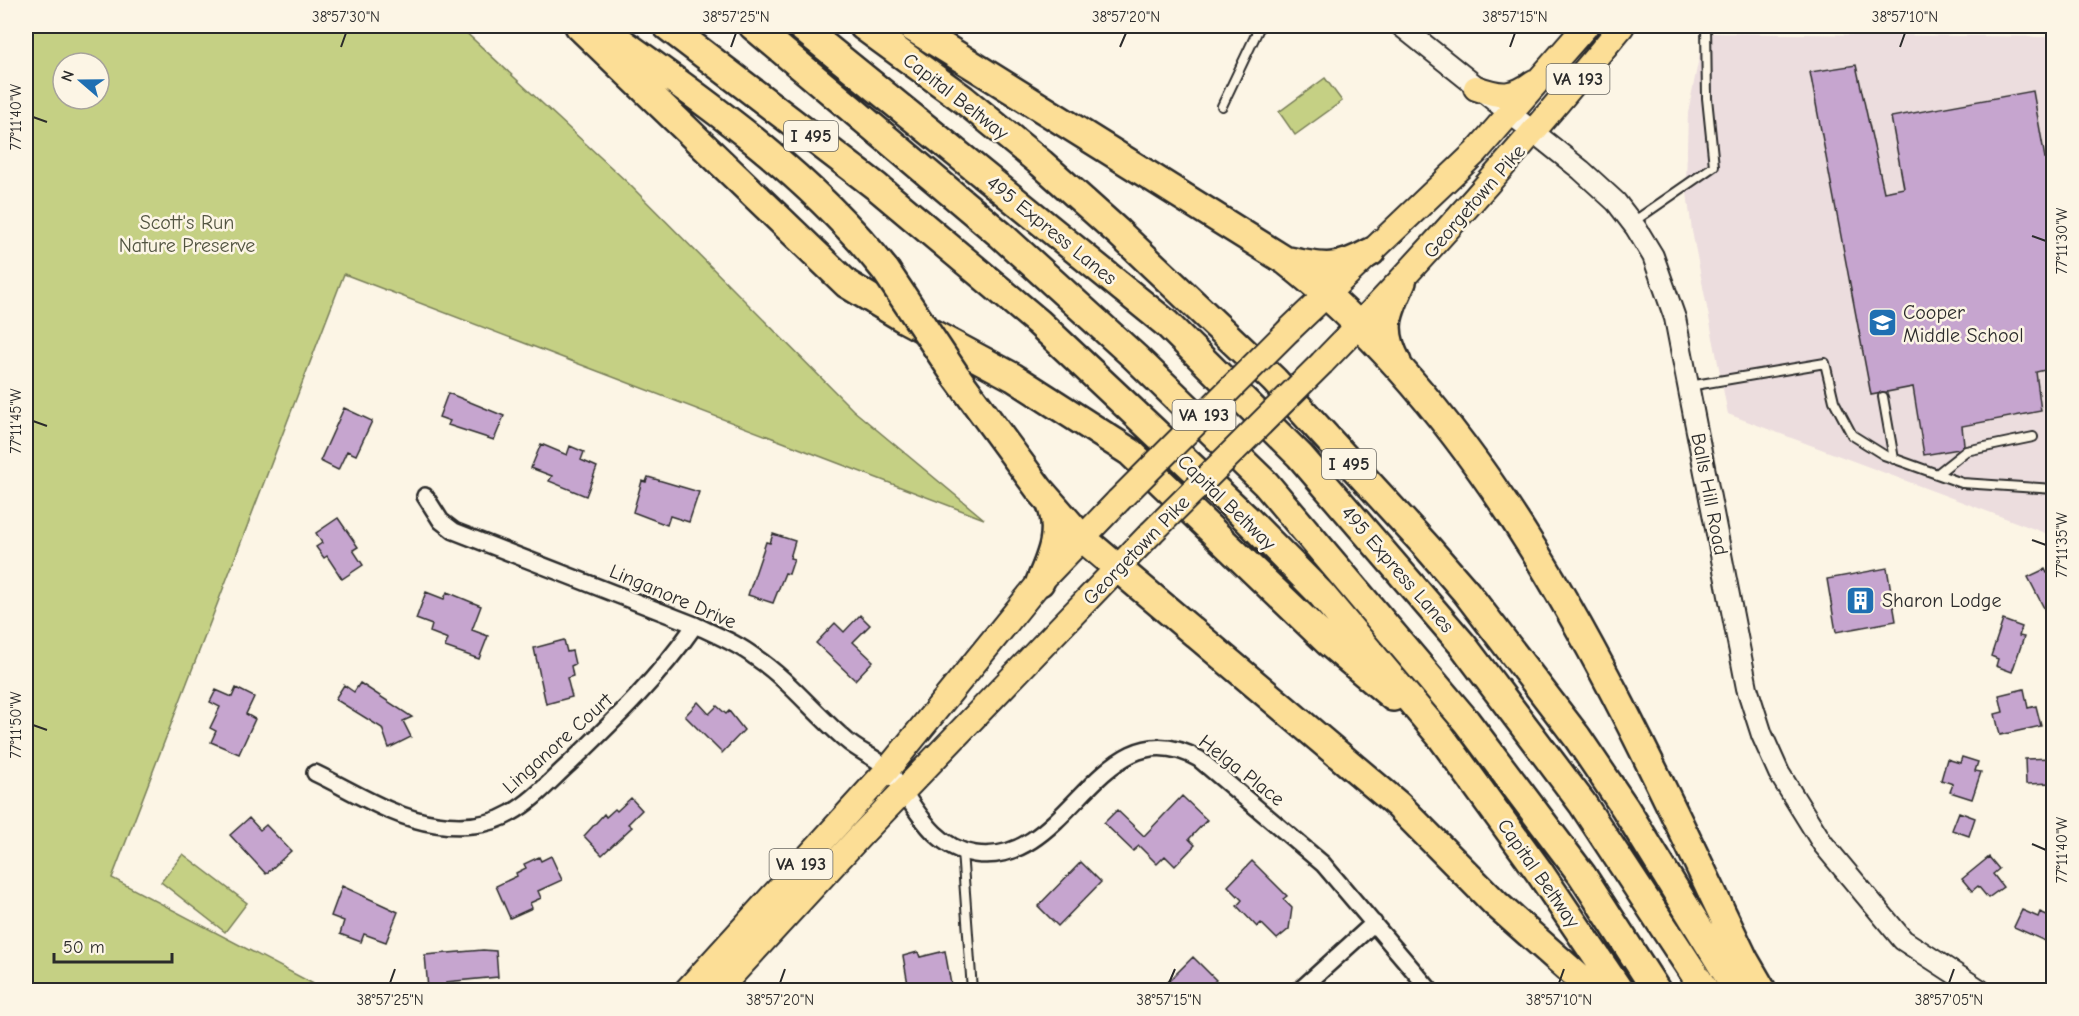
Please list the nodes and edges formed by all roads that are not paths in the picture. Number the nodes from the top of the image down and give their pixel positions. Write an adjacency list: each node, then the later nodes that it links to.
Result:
1 (579, 26): 37 (highway)
2 (599, 26): 32 (highway, bridge)
3 (667, 26): 37 (highway, Capital Beltway / I 495)
4 (753, 26): 50 (highway, 495 Express Lanes)
5 (801, 26): 51 (highway, 495 Express Lanes)
6 (863, 26): 52 (highway, Capital Beltway / I 495)
7 (910, 26): 20 (highway)
8 (1260, 26): 15 (lane)
9 (1401, 26): 14 (street, Balls Hill Road)
10 (1586, 26): 13 (main road, Georgetown Pike / VA 193)
11 (1622, 26): 17 (main road, Georgetown Pike / VA 193)
12 (1706, 26): 18 (lane)
13 (1550, 69): 14 (main road); 16 (main road, Georgetown Pike / VA 193)
14 (1476, 88): 16 (street, Balls Hill Road)
15 (1222, 106)
16 (1511, 114): 17 (street, Balls Hill Road); 19 (main road, Georgetown Pike / VA 193)
17 (1534, 132): 18 (street, Balls Hill Road); 21 (main road, Georgetown Pike / VA 193)
18 (1632, 222): 25 (street, Balls Hill Road)
19 (1371, 252): 20 (highway); 22 (main road, Georgetown Pike / VA 193)
20 (1286, 261): 22 (highway)
21 (1402, 282): 23 (main road, Georgetown Pike); 24 (highway)
22 (1326, 292): 23 (highway); 33 (main road, Georgetown Pike / VA 193, bridge)
23 (1358, 327): 24 (highway); 34 (main road, Georgetown Pike, bridge)
24 (1405, 376): 53 (highway)
25 (1689, 386): 28 (lane); 54 (street, Balls Hill Road)
26 (1884, 396): 28 (lane)
27 (2033, 437): 29 (lane)
28 (1894, 459): 29 (lane)
29 (1937, 474): 30 (lane)
30 (2054, 489)
31 (425, 496): 36 (street, Linganore Drive)
32 (1050, 501): 33 (highway); 35 (highway)
33 (1081, 537): 34 (highway); 35 (main road, Georgetown Pike / VA 193)
34 (1118, 568): 40 (main road, Georgetown Pike); 48 (highway)
35 (1040, 582): 38 (main road, Georgetown Pike / VA 193)
36 (695, 625): 38 (street, Linganore Drive); 39 (street, Linganore Court)
37 (1442, 738): 49 (highway, Capital Beltway / I 495)
38 (888, 769): 40 (street, Helga Place); 43 (main road, Georgetown Pike / VA 193)
39 (315, 772)
40 (903, 791): 41 (street, Helga Place); 44 (main road, Georgetown Pike / VA 193)
41 (962, 850): 42 (street, Helga Place); 45 (lane)
42 (1374, 923): 46 (street); 47 (street, Helga Place)
43 (687, 990)
44 (718, 990)
45 (972, 990)
46 (1300, 990)
47 (1430, 990)
48 (1593, 990)
49 (1619, 990)
50 (1656, 990)
51 (1705, 990)
52 (1737, 990)
53 (1762, 990)
54 (1980, 990)

